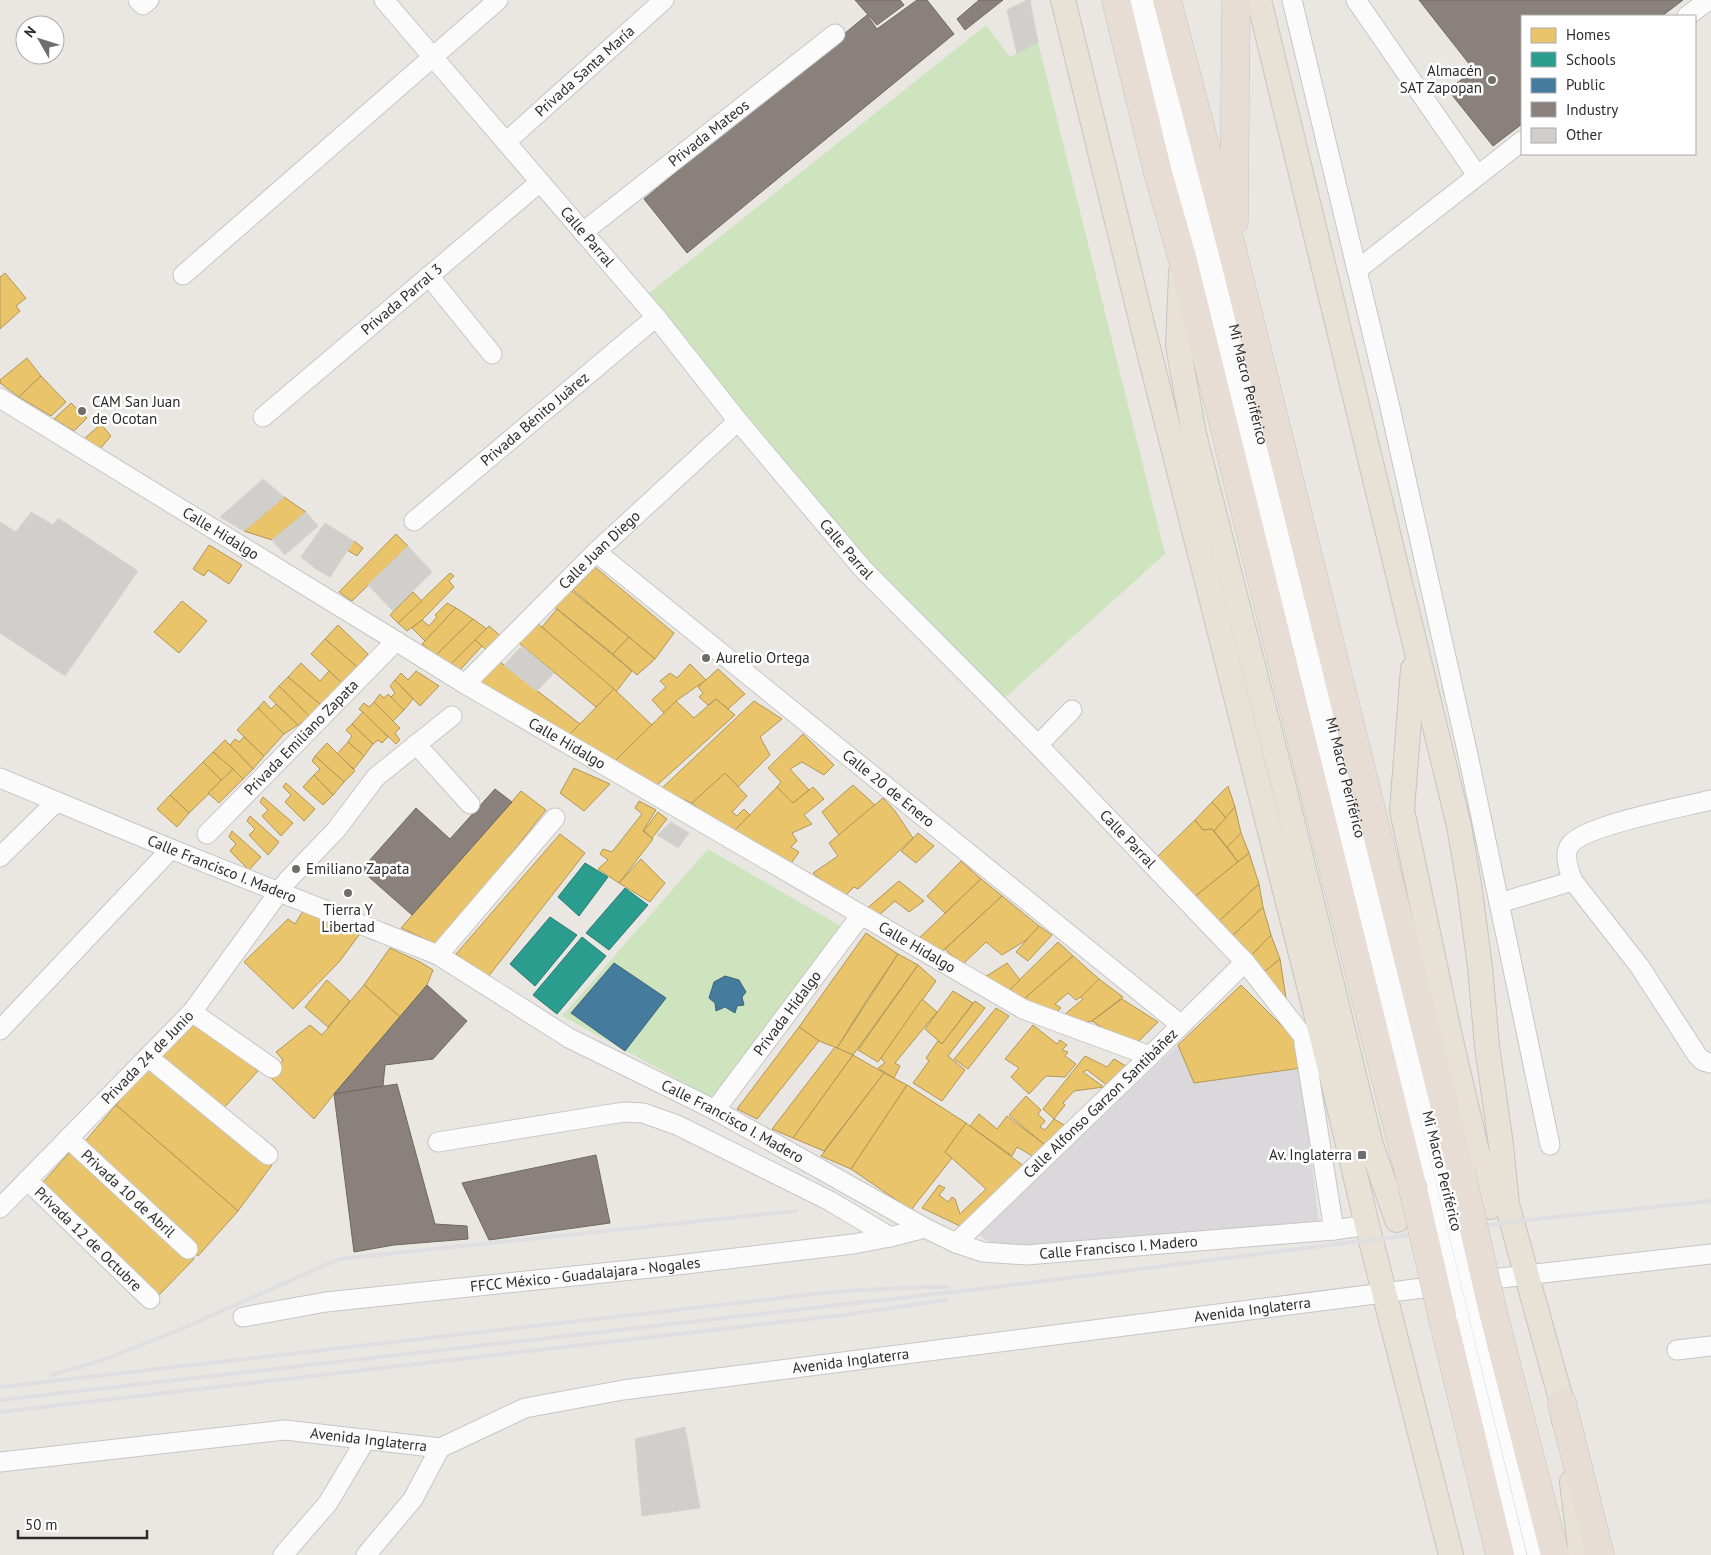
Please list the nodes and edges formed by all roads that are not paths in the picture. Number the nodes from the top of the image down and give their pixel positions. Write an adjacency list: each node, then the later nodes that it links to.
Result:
1 (138, 0): 2 (street)
2 (149, 0)
3 (384, 0): 18 (street, Calle Parral)
4 (498, 0): 18 (street)
5 (664, 0): 19 (street, Privada Santa María)
6 (1063, 0): 39 (main road)
7 (1116, 0): 24 (highway)
8 (1137, 0): 75 (street, Mi Macro Periférico)
9 (1153, 0): 74 (street, Mi Macro Periférico)
10 (1167, 0): 25 (highway)
11 (1236, 0): 25 (highway)
12 (1259, 0): 38 (main road)
13 (1292, 0): 26 (street)
14 (1356, 0): 21 (street)
15 (1708, 0): 16 (street)
16 (1688, 15)
17 (835, 34): 23 (street, Privada Mateos)
18 (433, 55): 19 (street, Calle Parral); 27 (street)
19 (506, 142): 22 (street, Calle Parral)
20 (1521, 142): 21 (street)
21 (1477, 175): 26 (street)
22 (540, 182): 23 (street, Calle Parral); 28 (street, Privada Parral 3)
23 (583, 232): 29 (street, Calle Parral)
24 (1182, 257): 36 (main road); 75 (highway)
25 (1234, 258): 74 (highway)
26 (1357, 270): 55 (street)
27 (183, 275)
28 (429, 276): 30 (street); 32 (street, Privada Parral 3)
29 (656, 317): 33 (street, Calle Parral); 34 (street, Privada Bénito Juàrez)
30 (492, 354)
31 (0, 398): 37 (street, Calle Hidalgo)
32 (264, 417)
33 (738, 421): 35 (street, Calle Juan Diego); 44 (street, Calle Parral)
34 (414, 521)
35 (596, 552): 40 (street, Calle Juan Diego); 60 (street, Calle 20 de Enero)
36 (1230, 572): 39 (main road); 78 (main road)
37 (396, 640): 40 (street, Calle Hidalgo); 50 (street, Privada Emiliano Zapata)
38 (1414, 647): 76 (main road); 76 (main road)
39 (1230, 674): 67 (main road)
40 (465, 684): 56 (street, Calle Hidalgo)
41 (1072, 710): 44 (street)
42 (452, 716): 43 (street, Privada 24 de Junio)
43 (416, 744): 48 (street); 54 (street, Privada 24 de Junio)
44 (1038, 745): 58 (street, Calle Parral)
45 (0, 778): 47 (street, Calle Francisco I. Madero)
46 (1711, 800): 53 (street)
47 (56, 802): 51 (street, Calle Francisco I. Madero); 52 (street)
48 (470, 804)
49 (555, 818): 57 (street)
50 (207, 834)
51 (171, 850): 54 (street, Calle Francisco I. Madero); 61 (street)
52 (0, 857)
53 (1573, 881): 55 (street); 65 (street)
54 (279, 892): 57 (street, Calle Francisco I. Madero); 59 (street, Privada 24 de Junio)
55 (1499, 903): 71 (street)
56 (861, 915): 63 (street, Calle Hidalgo); 68 (street, Privada Hidalgo)
57 (438, 956): 68 (street, Calle Francisco I. Madero)
58 (1245, 962): 60 (street, Calle Alfonso Garzon Santibáñez); 62 (street, Calle Parral)
59 (192, 1012): 64 (street, Privada 24 de Junio); 66 (street)
60 (1181, 1025): 63 (street, Calle Alfonso Garzon Santibáñez)
61 (0, 1030)
62 (1303, 1036): 67 (street, Calle Parral); 81 (street)
63 (1150, 1056): 83 (street, Calle Alfonso Garzon Santibáñez)
64 (148, 1057): 69 (street, Privada 24 de Junio); 72 (street)
65 (1711, 1063)
66 (272, 1068)
67 (1332, 1077): 79 (main road)
68 (715, 1110): 80 (street, Calle Francisco I. Madero)
69 (68, 1138): 73 (street, Privada 24 de Junio); 84 (street, Privada 10 de Abril)
70 (438, 1142): 82 (street)
71 (1550, 1145)
72 (268, 1155)
73 (27, 1180): 77 (street, Privada 24 de Junio); 88 (street, Privada 12 de Octubre)
74 (1455, 1183): 89 (highway, bridge)
75 (1421, 1192): 90 (highway, bridge)
76 (1498, 1205): 78 (main road, Calle Francisco I. Madero); 86 (main road)
77 (0, 1208)
78 (1397, 1220): 79 (main road, Calle Francisco I. Madero)
79 (1366, 1225): 81 (street, Calle Francisco I. Madero); 87 (main road)
80 (925, 1228): 82 (street, FFCC México - Guadalajara - Nogales); 83 (street, Calle Francisco I. Madero)
81 (1334, 1230): 83 (street, Calle Francisco I. Madero)
82 (890, 1237): 91 (street, FFCC México - Guadalajara - Nogales)
83 (956, 1243)
84 (188, 1249)
85 (1711, 1254): 86 (street, Avenida Inglaterra)
86 (1526, 1274): 87 (street, Avenida Inglaterra); 94 (main road)
87 (1384, 1293): 96 (street, Avenida Inglaterra); 100 (main road)
88 (150, 1299)
89 (1484, 1307): 103 (street); 104 (highway)
90 (1449, 1312): 101 (highway); 102 (street)
91 (243, 1317)
92 (1711, 1346): 93 (street)
93 (1677, 1350)
94 (1562, 1403): 105 (main road); 106 (highway)
95 (366, 1439): 96 (street, Avenida Inglaterra); 97 (street, Avenida Inglaterra); 98 (street)
96 (440, 1448): 99 (street)
97 (0, 1462)
98 (283, 1555)
99 (366, 1555)
100 (1451, 1555)
101 (1500, 1555)
102 (1517, 1555)
103 (1537, 1555)
104 (1555, 1555)
105 (1580, 1555)
106 (1600, 1555)

